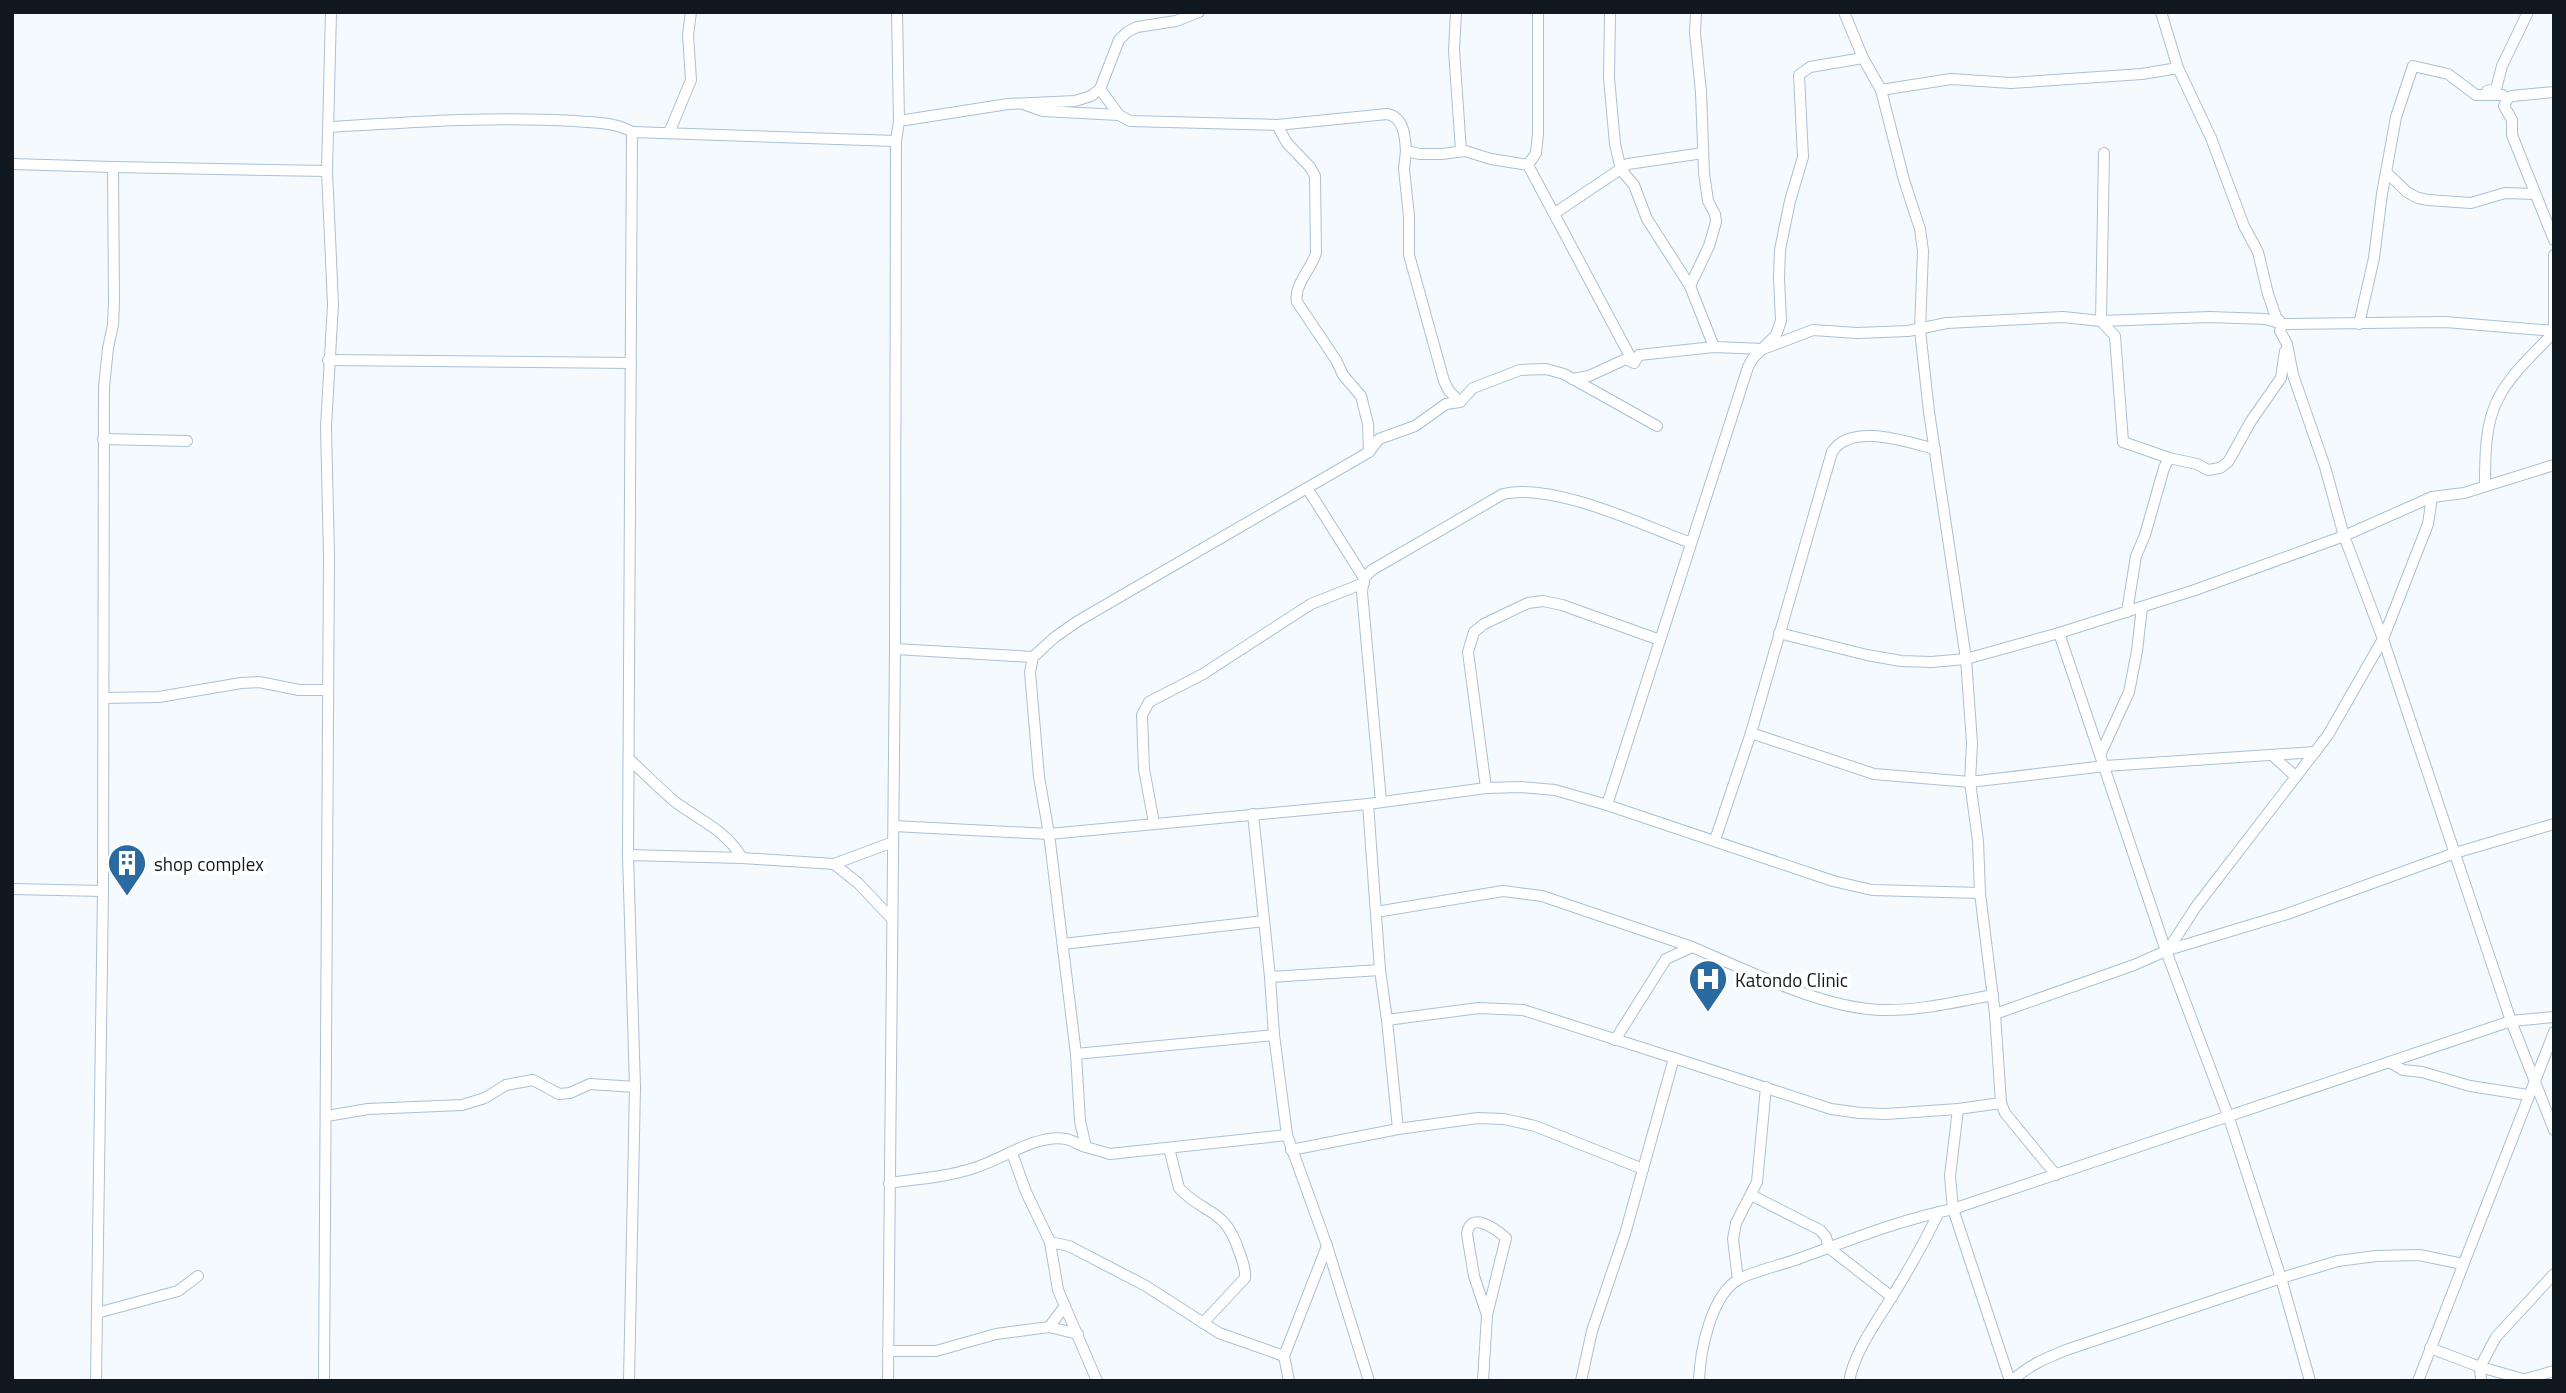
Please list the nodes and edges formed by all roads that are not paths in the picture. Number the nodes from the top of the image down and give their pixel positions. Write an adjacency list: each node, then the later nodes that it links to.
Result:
1 (331, 12): 23 (street)
2 (691, 12): 25 (street)
3 (897, 12): 21 (street)
4 (1199, 12): 14 (street)
5 (1456, 12): 28 (street)
6 (1538, 12): 32 (street)
7 (1610, 12): 34 (street)
8 (1696, 12): 29 (street)
9 (1844, 12): 12 (street)
10 (2161, 12): 13 (street)
11 (2528, 12): 17 (street)
12 (1863, 58): 15 (street); 49 (street)
13 (2178, 68): 15 (street); 43 (street)
14 (1100, 89): 19 (street); 20 (street)
15 (1881, 90): 45 (street)
16 (2554, 92): 18 (street)
17 (2476, 95): 18 (street); 36 (street)
18 (2507, 100): 37 (street)
19 (1022, 104): 20 (street); 21 (street)
20 (1119, 115): 22 (street)
21 (899, 121): 26 (street)
22 (1276, 125): 27 (street); 59 (street)
23 (330, 127): 24 (street); 35 (street)
24 (632, 132): 25 (street); 51 (street)
25 (669, 134): 26 (street)
26 (896, 141): 74 (street)
27 (1406, 151): 28 (street); 54 (street)
28 (1461, 151): 32 (street)
29 (1703, 153): 34 (street); 41 (street)
30 (2104, 153): 42 (street)
31 (12, 164): 33 (street)
32 (1528, 165): 38 (street)
33 (113, 167): 35 (street); 56 (street)
34 (1621, 170): 38 (street); 41 (street)
35 (327, 171): 50 (street)
36 (2387, 173): 37 (street); 44 (street)
37 (2535, 194): 39 (street)
38 (1555, 213): 52 (street)
39 (2554, 240)
40 (2554, 255): 46 (street)
41 (1690, 286): 48 (street)
42 (2101, 321): 43 (street); 45 (street); 60 (street)
43 (2282, 324): 44 (street); 47 (street)
44 (2359, 324): 46 (street)
45 (1920, 330): 49 (street); 58 (street)
46 (2554, 330): 62 (street)
47 (2287, 344): 60 (street); 65 (street)
48 (1714, 346): 49 (street); 52 (street)
49 (1763, 349): 66 (street)
50 (328, 360): 51 (street); 77 (street)
51 (631, 363): 83 (street)
52 (1633, 363): 53 (street)
53 (1573, 379): 54 (street); 55 (street)
54 (1460, 402): 59 (street)
55 (1657, 425)
56 (103, 439): 57 (street); 78 (street)
57 (187, 441)
58 (1935, 449): 70 (street); 76 (street)
59 (1368, 452): 63 (street)
60 (2169, 458): 69 (street)
61 (2554, 465): 62 (street)
62 (2485, 485): 64 (street)
63 (1307, 488): 67 (street); 75 (street)
64 (2431, 497): 65 (street); 72 (street)
65 (2344, 536): 68 (street); 72 (street)
66 (1691, 544): 67 (street); 73 (street)
67 (1364, 581): 88 (street); 92 (street)
68 (2142, 607): 69 (street); 81 (street)
69 (2127, 612): 71 (street)
70 (1779, 633): 76 (street); 79 (street)
71 (2059, 633): 76 (street); 81 (street)
72 (2383, 639): 80 (street); 98 (street)
73 (1660, 640): 87 (street); 90 (street)
74 (895, 649): 75 (street); 94 (street)
75 (1032, 657): 95 (street)
76 (1965, 659): 86 (street)
77 (328, 690): 78 (street); 132 (street)
78 (104, 698): 103 (street)
79 (1751, 733): 86 (street); 96 (street)
80 (2315, 752): 82 (street); 85 (street)
81 (2101, 753): 84 (street)
82 (2272, 755): 84 (street); 85 (street)
83 (629, 759): 99 (street); 100 (street)
84 (2105, 766): 86 (street); 111 (street)
85 (2296, 777): 111 (street)
86 (1970, 782): 104 (street)
87 (1486, 788): 88 (street); 90 (street)
88 (1381, 801): 89 (street)
89 (1368, 804): 91 (street); 105 (street)
90 (1607, 805): 96 (street)
91 (1253, 814): 92 (street); 107 (street)
92 (1154, 823): 95 (street)
93 (2554, 824): 98 (street)
94 (894, 826): 95 (street); 97 (street)
95 (1049, 834): 109 (street)
96 (1715, 841): 104 (street)
97 (893, 842): 101 (street); 106 (street)
98 (2455, 853): 111 (street); 119 (street)
99 (628, 855): 100 (street); 127 (street)
100 (742, 858): 101 (street)
101 (834, 864): 106 (street)
102 (12, 889): 103 (street)
103 (103, 891): 159 (street)
104 (1980, 893): 115 (street)
105 (1376, 912): 108 (street); 113 (street)
106 (892, 919): 145 (street)
107 (1264, 922): 109 (street); 114 (street)
108 (1663, 937): 110 (street); 112 (street)
109 (1063, 944): 123 (street)
110 (1692, 947): 112 (street); 115 (street)
111 (2167, 951): 116 (street); 133 (street)
112 (1666, 959): 122 (street)
113 (1380, 970): 114 (street); 118 (street)
114 (1270, 977): 121 (street)
115 (1993, 995): 116 (street)
116 (1995, 1014): 130 (street)
117 (2554, 1017): 119 (street)
118 (1387, 1020): 122 (street); 135 (street)
119 (2511, 1021): 125 (street); 126 (street)
120 (2554, 1031): 126 (street)
121 (1274, 1035): 123 (street); 137 (street)
122 (1615, 1040): 124 (street)
123 (1076, 1055): 134 (street)
124 (1674, 1058): 128 (street); 143 (street)
125 (2391, 1063): 129 (street); 133 (street)
126 (2535, 1080): 129 (street); 136 (street)
127 (635, 1087): 132 (street); 172 (street)
128 (1766, 1087): 131 (street); 146 (street)
129 (2528, 1095): 152 (street)
130 (2001, 1103): 131 (street); 144 (street)
131 (1958, 1109): 147 (street)
132 (327, 1116): 171 (street)
133 (2229, 1118): 144 (street); 155 (street)
134 (1080, 1121): 138 (street); 139 (street)
135 (1398, 1129): 141 (street); 143 (street)
136 (2554, 1130)
137 (1287, 1135): 140 (street); 141 (street)
138 (1066, 1139): 139 (street); 142 (street)
139 (1086, 1147): 140 (street)
140 (1168, 1148): 161 (street)
141 (1291, 1150): 150 (street)
142 (1012, 1153): 145 (street); 149 (street)
143 (1643, 1169): 178 (street)
144 (2056, 1175): 147 (street)
145 (889, 1183): 165 (street)
146 (1751, 1195): 151 (street); 156 (street)
147 (1954, 1209): 148 (street); 181 (street)
148 (1940, 1212): 151 (street); 157 (street)
149 (1050, 1241): 158 (street); 161 (street)
150 (1327, 1246): 166 (street); 176 (street)
151 (1829, 1248): 156 (street); 157 (street)
152 (2463, 1264): 155 (street); 164 (street)
153 (2554, 1274): 167 (street)
154 (198, 1276): 159 (street)
155 (2280, 1278): 181 (street); 182 (street)
156 (1738, 1280): 179 (street)
157 (1892, 1297): 180 (street)
158 (1065, 1306): 162 (street); 163 (street)
159 (97, 1313): 170 (street)
160 (1487, 1315): 160 (street); 177 (street)
161 (1203, 1323): 166 (street)
162 (1049, 1327): 163 (street); 165 (street)
163 (1078, 1334): 174 (street)
164 (2430, 1348): 167 (street); 183 (street)
165 (888, 1351): 173 (street)
166 (1284, 1356): 175 (street)
167 (2480, 1367): 169 (street); 184 (street)
168 (2554, 1371): 169 (street)
169 (2521, 1380)
170 (96, 1381)
171 (324, 1381)
172 (629, 1381)
173 (888, 1381)
174 (1097, 1381)
175 (1289, 1381)
176 (1369, 1381)
177 (1483, 1381)
178 (1581, 1381)
179 (1699, 1381)
180 (1849, 1381)
181 (2011, 1381)
182 (2310, 1381)
183 (2418, 1381)
184 (2481, 1381)

